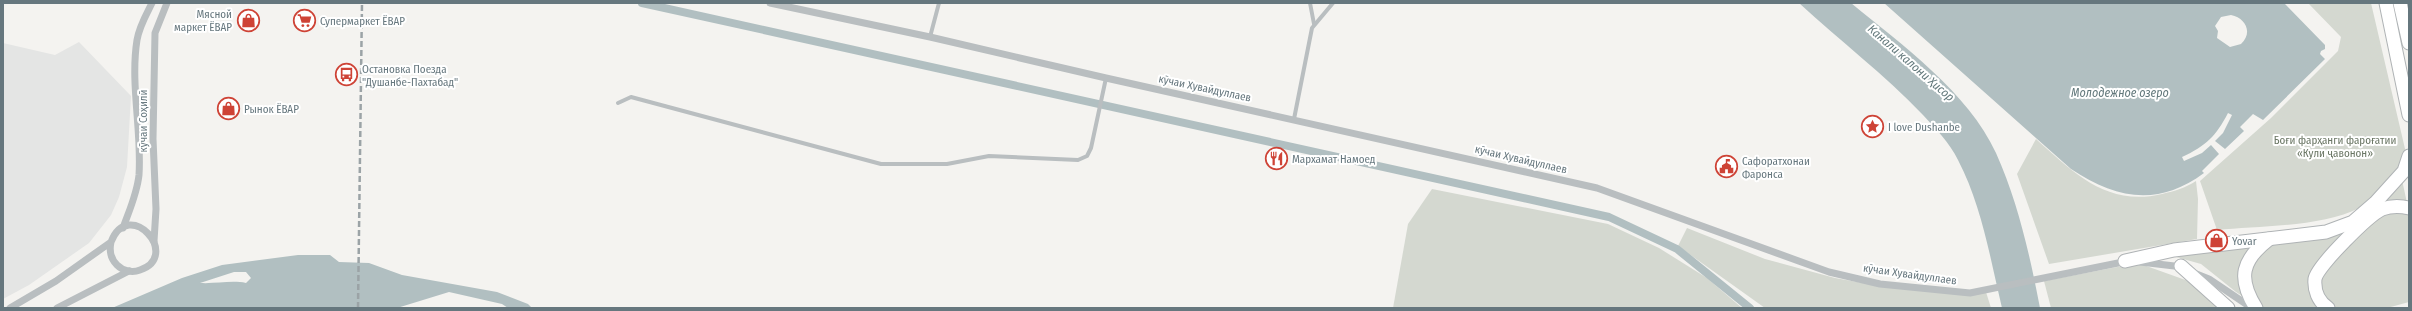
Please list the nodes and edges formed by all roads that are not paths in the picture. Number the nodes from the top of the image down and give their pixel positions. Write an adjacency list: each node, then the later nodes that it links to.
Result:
1 (152, 3): 18 (street, кӯчаи Соҳилӣ)
2 (167, 3): 20 (street, кӯчаи Соҳилӣ)
3 (770, 3): 10 (street, кӯчаи Хувайдуллаев)
4 (939, 3): 10 (street)
5 (1310, 3): 9 (street)
6 (1333, 3): 9 (street)
7 (2386, 3): 14 (highway)
8 (2400, 3): 11 (highway)
9 (1314, 24): 15 (street)
10 (930, 37): 12 (street, кӯчаи Хувайдуллаев)
11 (2409, 43)
12 (1106, 78): 13 (street); 15 (street, кӯчаи Хувайдуллаев)
13 (618, 103)
14 (2409, 115)
15 (1294, 119): 22 (street, кӯчаи Хувайдуллаев)
16 (2409, 156): 19 (highway)
17 (2409, 208): 30 (highway)
18 (123, 228): 20 (street); 21 (street, кӯчаи Соҳилӣ)
19 (2269, 239): 22 (highway); 29 (highway)
20 (154, 241): 24 (street, кӯчаи Соҳилӣ)
21 (111, 242): 24 (street); 26 (street, кӯчаи Соҳилӣ)
22 (2125, 261): 23 (street, кӯчаи Хувайдуллаев)
23 (2181, 266): 25 (highway); 28 (street, кӯчаи Хувайдуллаев)
24 (129, 271): 27 (street, кӯчаи Соҳилӣ)
25 (2225, 306)
26 (10, 308)
27 (57, 308)
28 (2252, 308)
29 (2256, 308)
30 (2328, 308)

